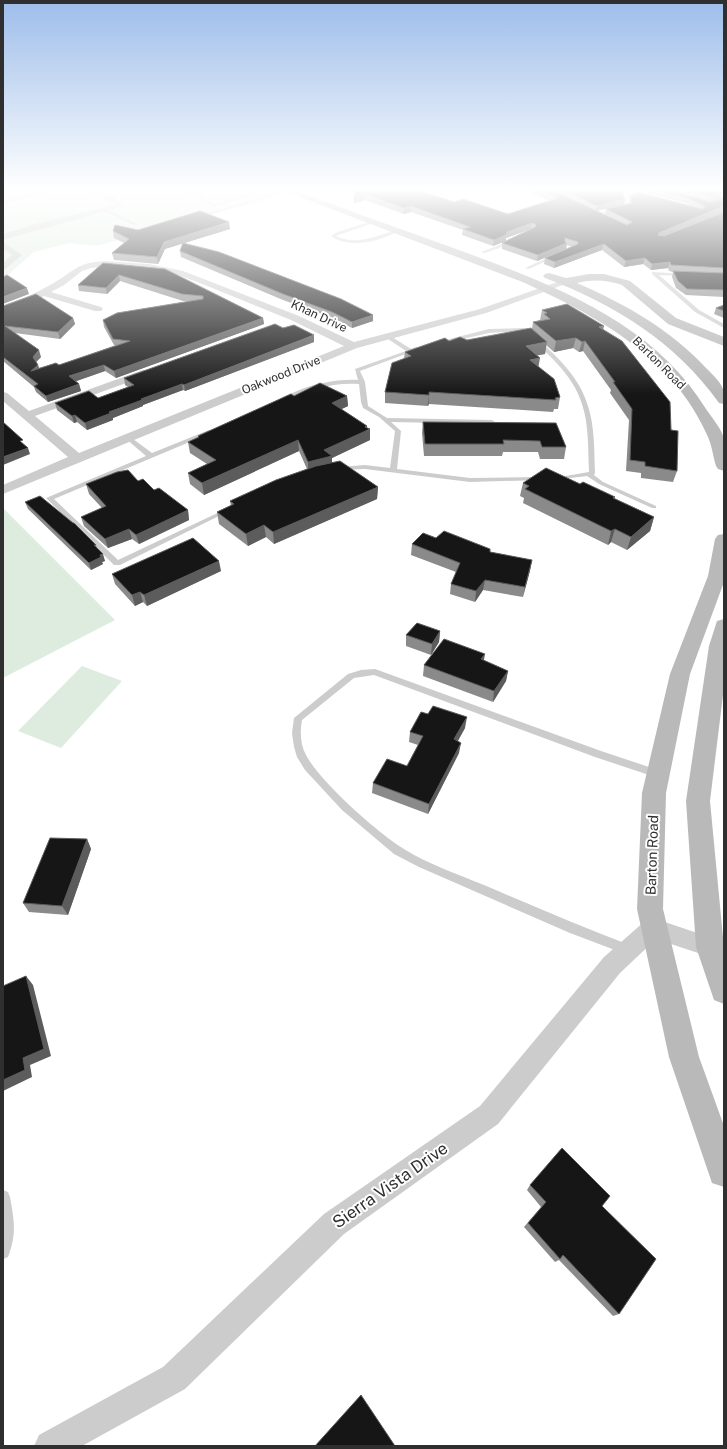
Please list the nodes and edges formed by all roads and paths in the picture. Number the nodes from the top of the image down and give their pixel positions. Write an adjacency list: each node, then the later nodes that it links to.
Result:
1 (14, 259): 7 (street)
2 (471, 259): 10 (main road, Barton Road)
3 (501, 259): 5 (main road)
4 (547, 259): 6 (lane)
5 (505, 260)
6 (523, 267): 9 (main road, Barton Road)
7 (3, 268)
8 (693, 275): 16 (lane)
9 (566, 282): 10 (street, Oakwood Drive); 18 (main road); 24 (main road, Barton Road)
10 (547, 288): 17 (street, Oakwood Drive); 33 (main road, Barton Road)
11 (43, 293): 12 (street); 13 (street); 14 (street, Khan Drive)
12 (3, 309)
13 (98, 309)
14 (295, 318): 15 (street); 19 (street, Khan Drive)
15 (280, 324)
16 (724, 326)
17 (387, 336): 19 (street, Oakwood Drive); 20 (lane)
18 (724, 342)
19 (353, 346): 30 (street, Oakwood Drive)
20 (410, 351): 22 (lane); 36 (lane)
21 (161, 367): 26 (street)
22 (362, 382): 25 (lane); 27 (lane)
23 (3, 395): 26 (street)
24 (724, 400)
25 (277, 402)
26 (28, 415): 32 (street)
27 (386, 420): 28 (lane); 35 (lane)
28 (492, 422)
29 (217, 428): 31 (lane)
30 (127, 437): 31 (lane); 32 (street, Oakwood Drive)
31 (151, 456): 41 (lane)
32 (77, 458): 39 (street, Oakwood Drive)
33 (724, 466)
34 (335, 470): 35 (lane)
35 (393, 471): 37 (lane)
36 (589, 474): 38 (lane); 40 (lane)
37 (544, 479)
38 (552, 479)
39 (3, 490)
40 (654, 507)
41 (233, 508)
42 (724, 539): 44 (main road, Barton Road)
43 (724, 626): 46 (main road)
44 (658, 774): 45 (main road, Barton Road); 47 (lane)
45 (653, 928): 46 (street); 47 (street, Sierra Vista Drive); 49 (main road, Barton Road)
46 (710, 947): 48 (main road)
47 (629, 950): 52 (street, Sierra Vista Drive)
48 (724, 990)
49 (724, 1171)
50 (3, 1196): 51 (lane)
51 (3, 1252)
52 (50, 1446)

